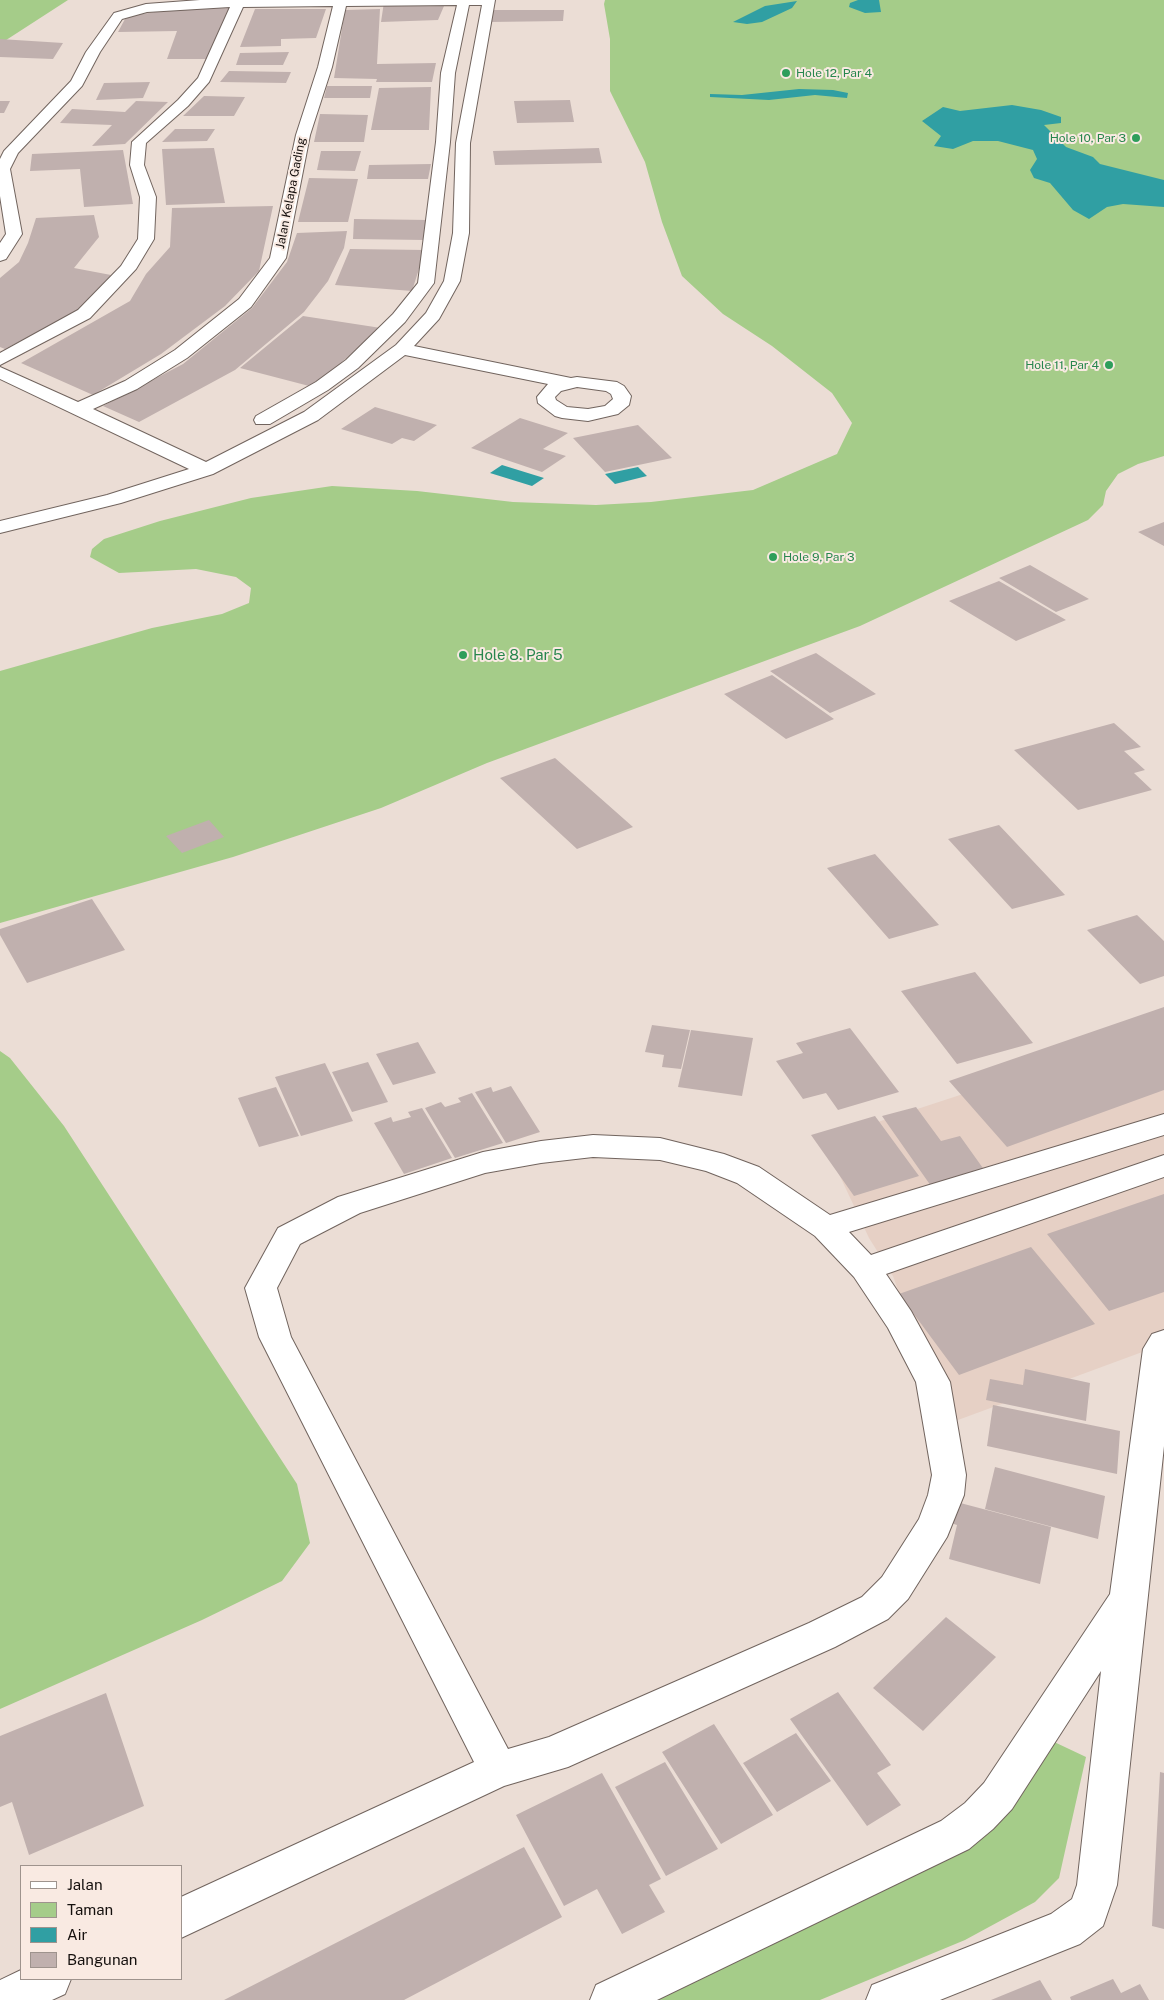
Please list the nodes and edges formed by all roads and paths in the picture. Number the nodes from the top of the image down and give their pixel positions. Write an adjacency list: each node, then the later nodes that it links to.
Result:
1 (216, 0): 8 (street)
2 (340, 0): 3 (street); 5 (street); 14 (street, Jalan Kelapa Gading)
3 (464, 0): 4 (street); 6 (street)
4 (489, 1): 7 (street)
5 (240, 2): 9 (street); 11 (street)
6 (443, 142): 7 (street); 15 (street)
7 (463, 143): 10 (street)
8 (0, 150)
9 (0, 256)
10 (402, 349): 13 (street); 16 (street)
11 (0, 360)
12 (0, 372): 14 (street)
13 (570, 383)
14 (79, 409): 16 (street)
15 (246, 429)
16 (198, 461): 17 (street); 18 (street)
17 (0, 516)
18 (0, 527)
19 (1164, 1124): 21 (street)
20 (1164, 1166): 22 (street)
21 (826, 1228): 22 (street); 25 (street)
22 (865, 1269): 25 (street)
23 (1164, 1343): 24 (street)
24 (1128, 1597): 29 (street); 30 (street)
25 (498, 1770): 26 (street)
26 (182, 1918)
27 (48, 1980): 28 (street)
28 (5, 2000)
29 (611, 2000)
30 (887, 2000)

